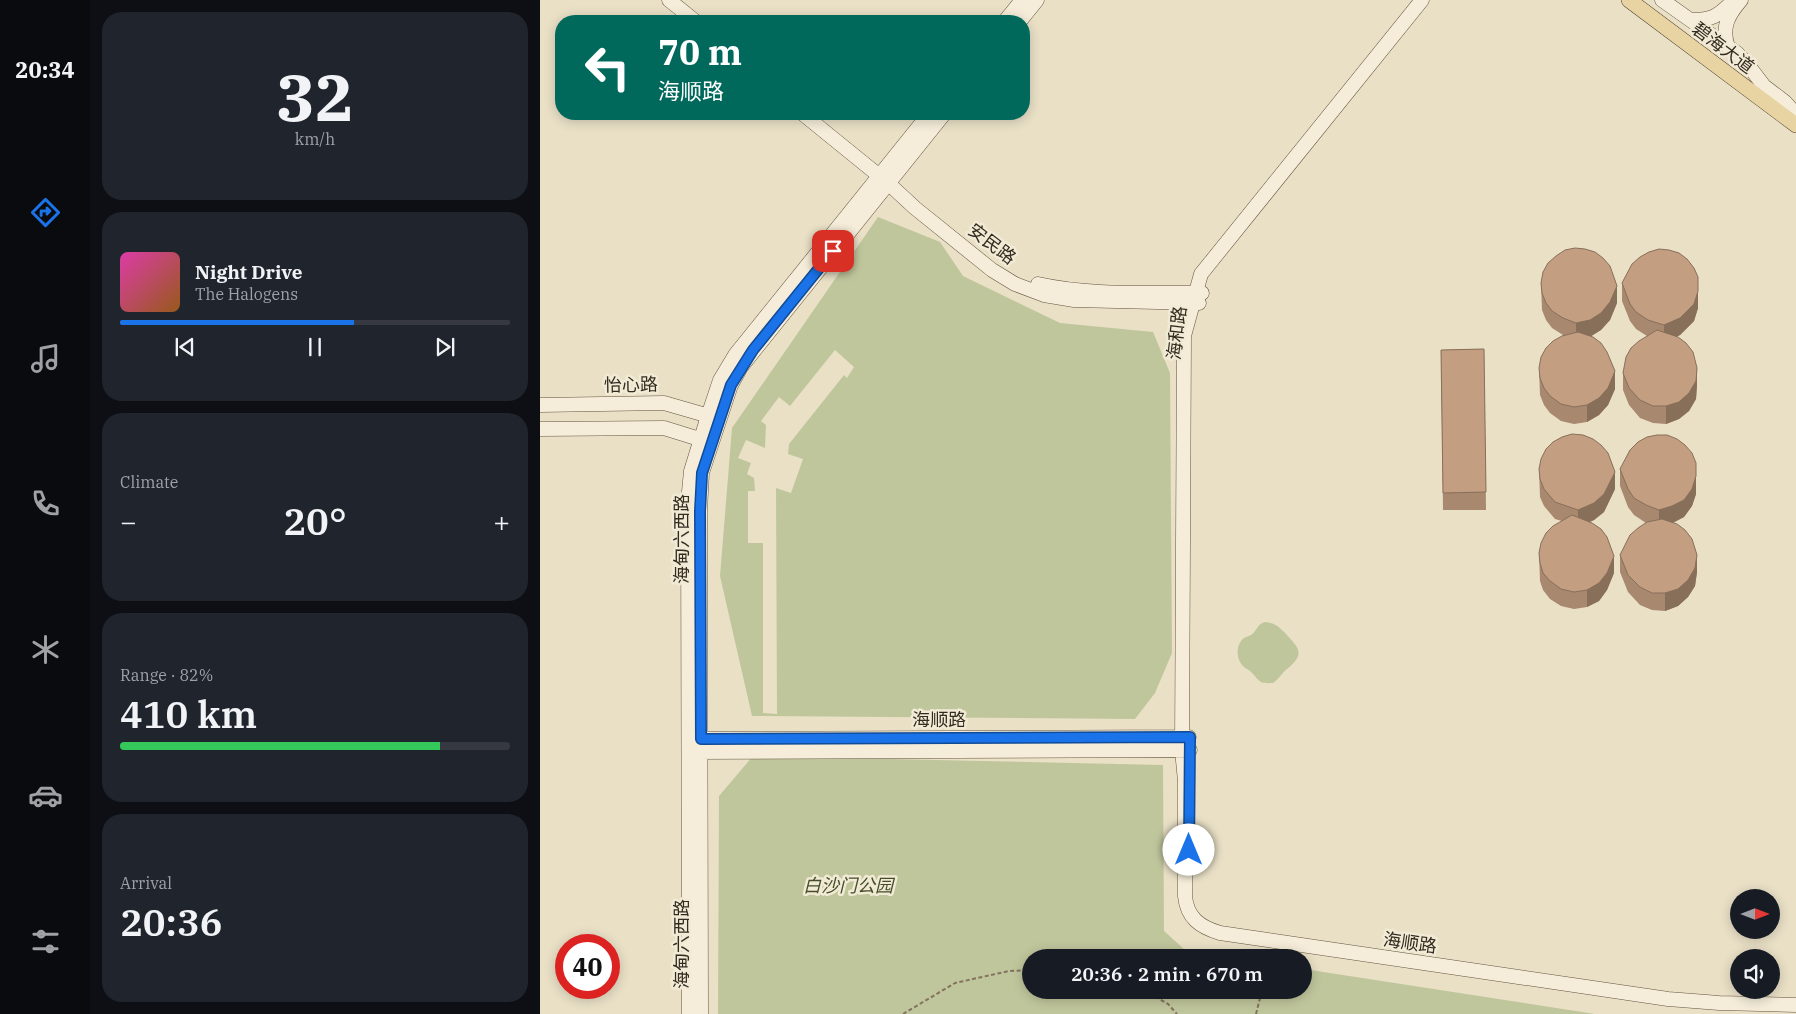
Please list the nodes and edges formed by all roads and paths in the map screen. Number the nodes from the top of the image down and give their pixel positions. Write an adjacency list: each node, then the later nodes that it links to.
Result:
1 (663, 0): 12 (street)
2 (669, 0): 13 (street)
3 (1022, 0): 14 (street)
4 (1037, 0): 15 (street)
5 (1422, 0): 25 (street, 海和路)
6 (1430, 0): 25 (street, 海和路)
7 (1629, 0): 23 (main road, 碧海大道)
8 (1639, 0): 18 (main road, 碧海大道)
9 (1662, 0): 16 (street)
10 (1734, 0): 16 (street)
11 (1741, 0): 17 (street)
12 (681, 15)
13 (688, 15)
14 (1010, 15)
15 (1025, 15)
16 (1692, 20): 17 (street)
17 (1728, 47): 18 (street)
18 (1796, 116)
19 (811, 120): 24 (street, 安民路)
20 (817, 120): 24 (street, 安民路)
21 (925, 120): 24 (street, 海甸六西路)
22 (938, 120): 24 (street, 海甸六西路)
23 (1796, 125)
24 (885, 177): 25 (street, 安民路); 27 (street, 海甸六西路)
25 (1198, 298): 30 (street, 海和路)
26 (540, 406): 27 (street, 怡心路)
27 (714, 417): 29 (street, 海甸六西路)
28 (540, 429): 29 (street)
29 (706, 441): 31 (street, 海甸六西路)
30 (1186, 743): 31 (street, 海顺路); 35 (street, 海顺路); 36 (street, 海顺路)
31 (694, 745): 37 (street, 海甸六西路); 38 (street, 海甸六西路)
32 (1022, 970): 39 (path)
33 (1159, 999): 40 (path)
34 (1260, 999): 41 (path)
35 (1796, 1000)
36 (1796, 1005)
37 (689, 1014)
38 (701, 1014)
39 (903, 1014)
40 (1177, 1014)
41 (1256, 1014)

